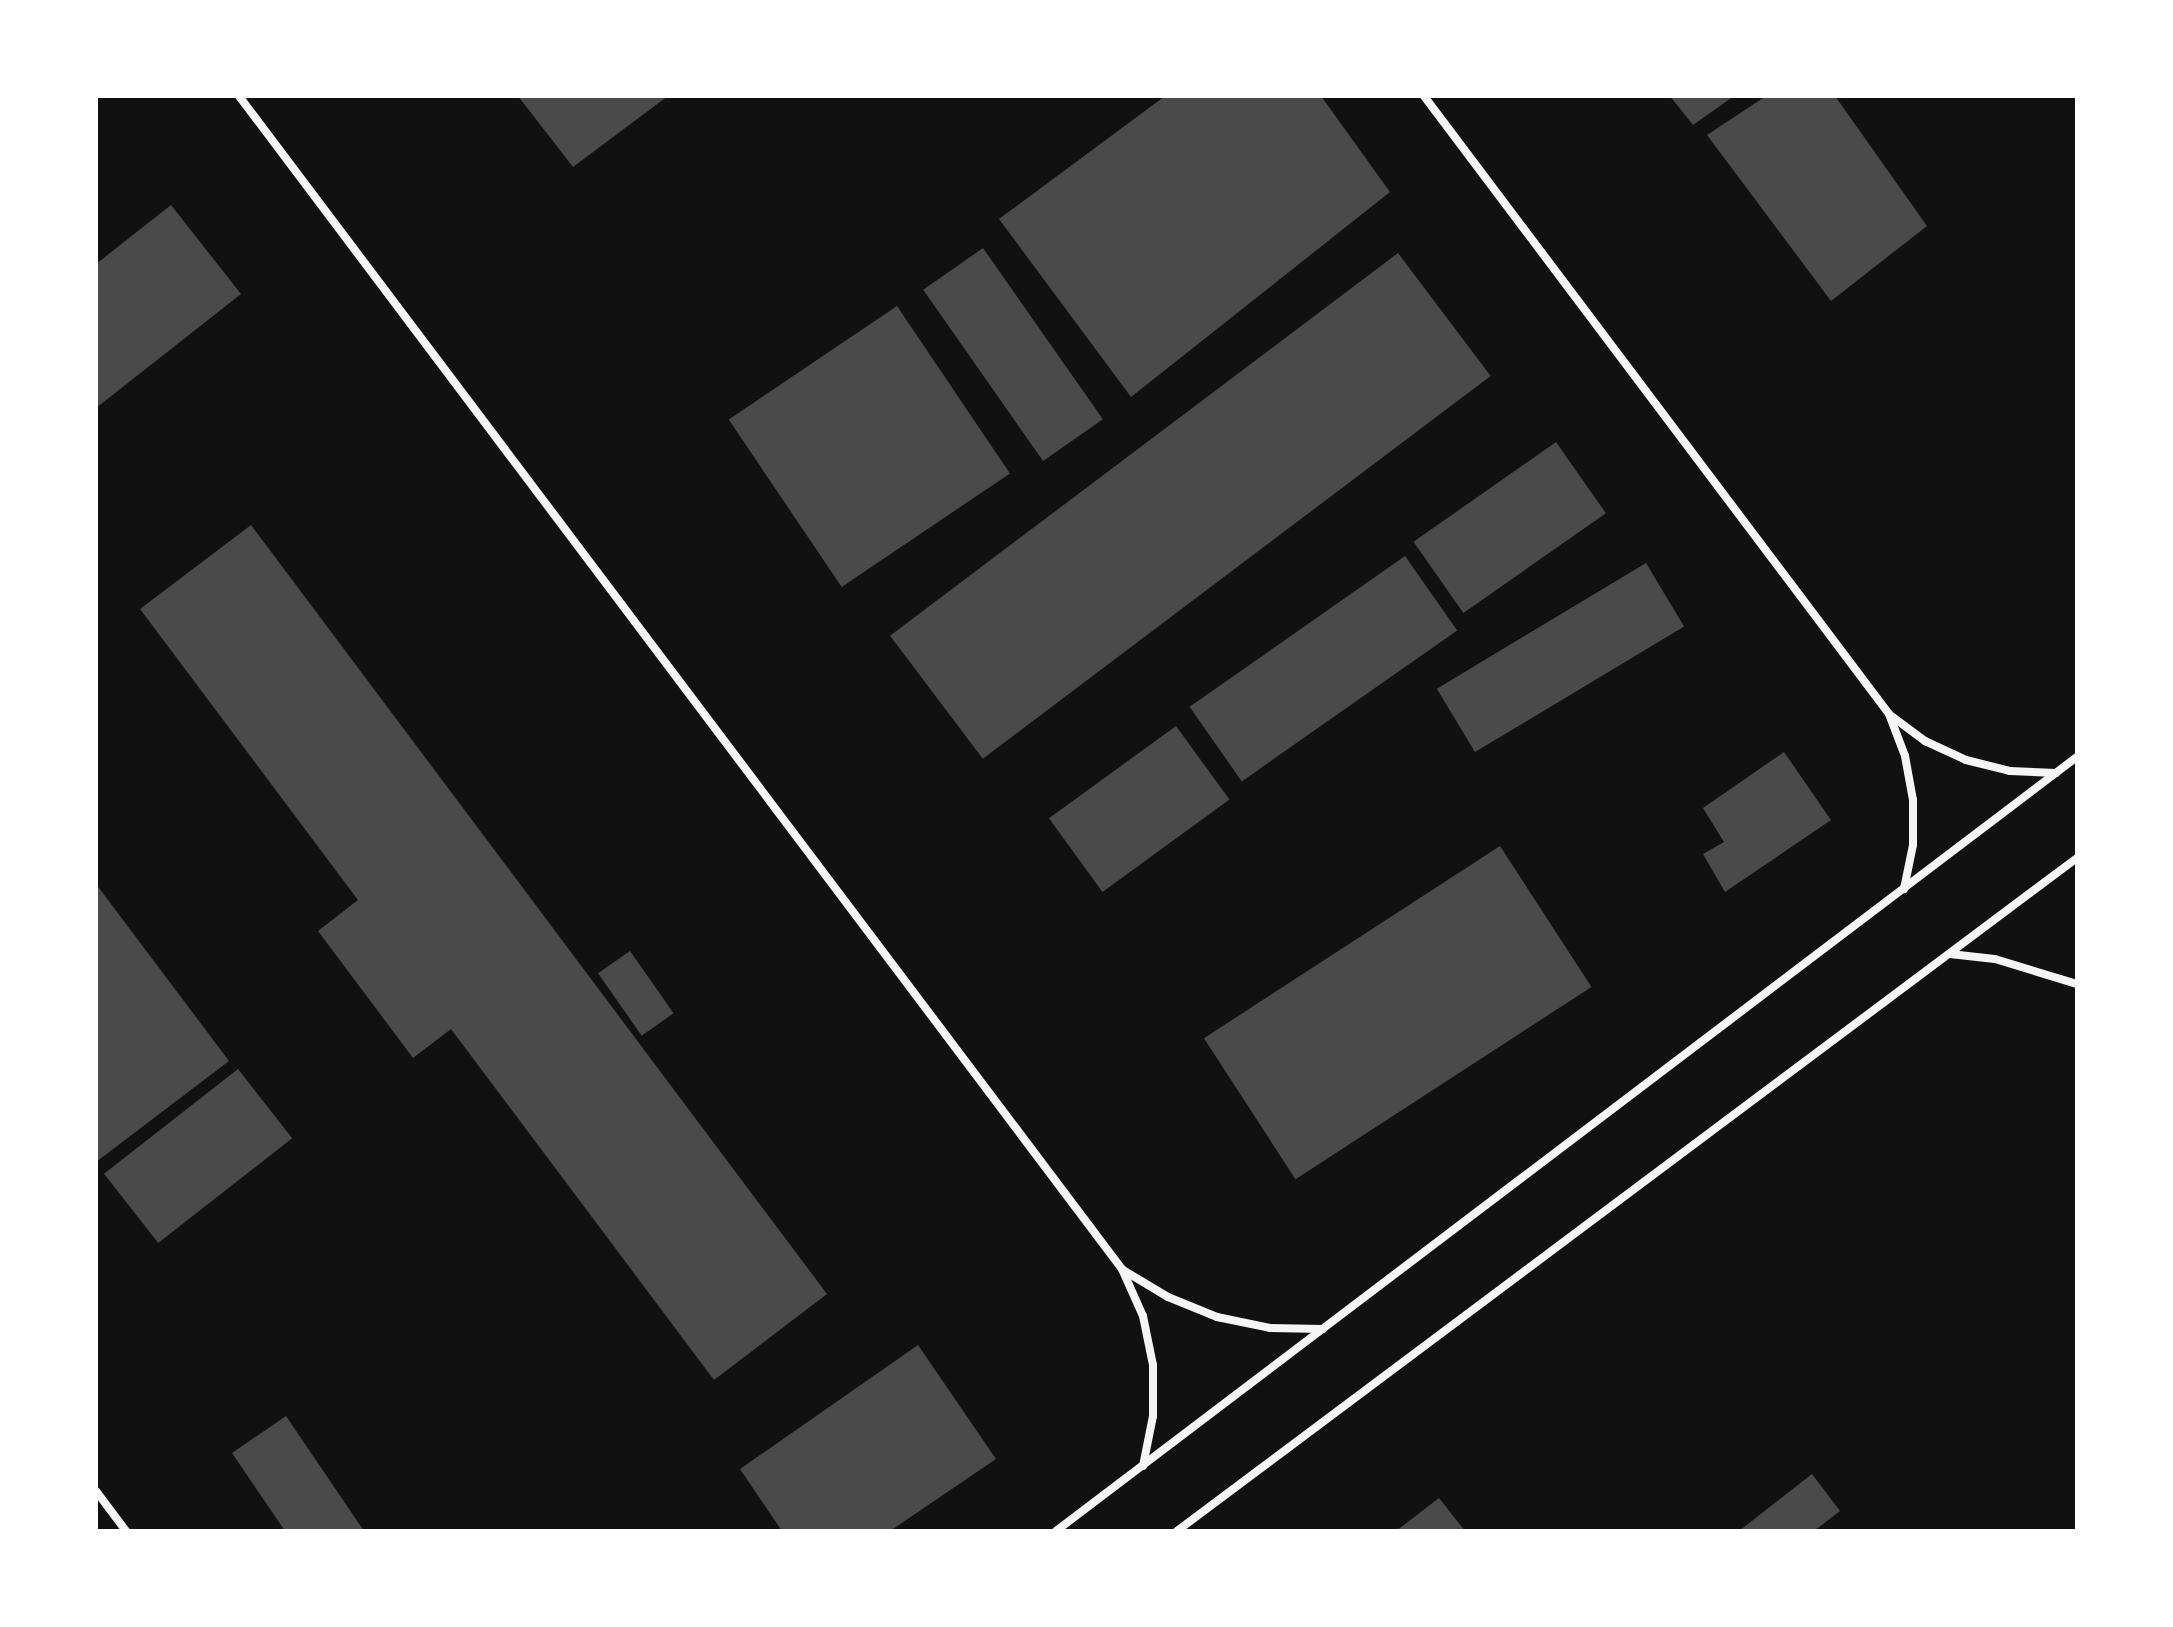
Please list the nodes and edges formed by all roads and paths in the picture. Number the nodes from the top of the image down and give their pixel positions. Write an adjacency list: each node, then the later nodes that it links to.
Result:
1 (239, 96): 10 (street)
2 (1424, 96): 3 (street)
3 (1889, 714): 5 (street); 7 (street)
4 (2077, 757): 5 (street)
5 (2056, 773): 7 (street)
6 (2077, 858): 8 (street)
7 (1904, 889): 11 (street)
8 (1949, 953): 9 (street); 16 (street)
9 (2077, 984)
10 (1122, 1269): 11 (street); 12 (street)
11 (1323, 1329): 12 (street)
12 (1143, 1466): 15 (street)
13 (96, 1491): 14 (street)
14 (126, 1531)
15 (1056, 1531)
16 (1177, 1531)

